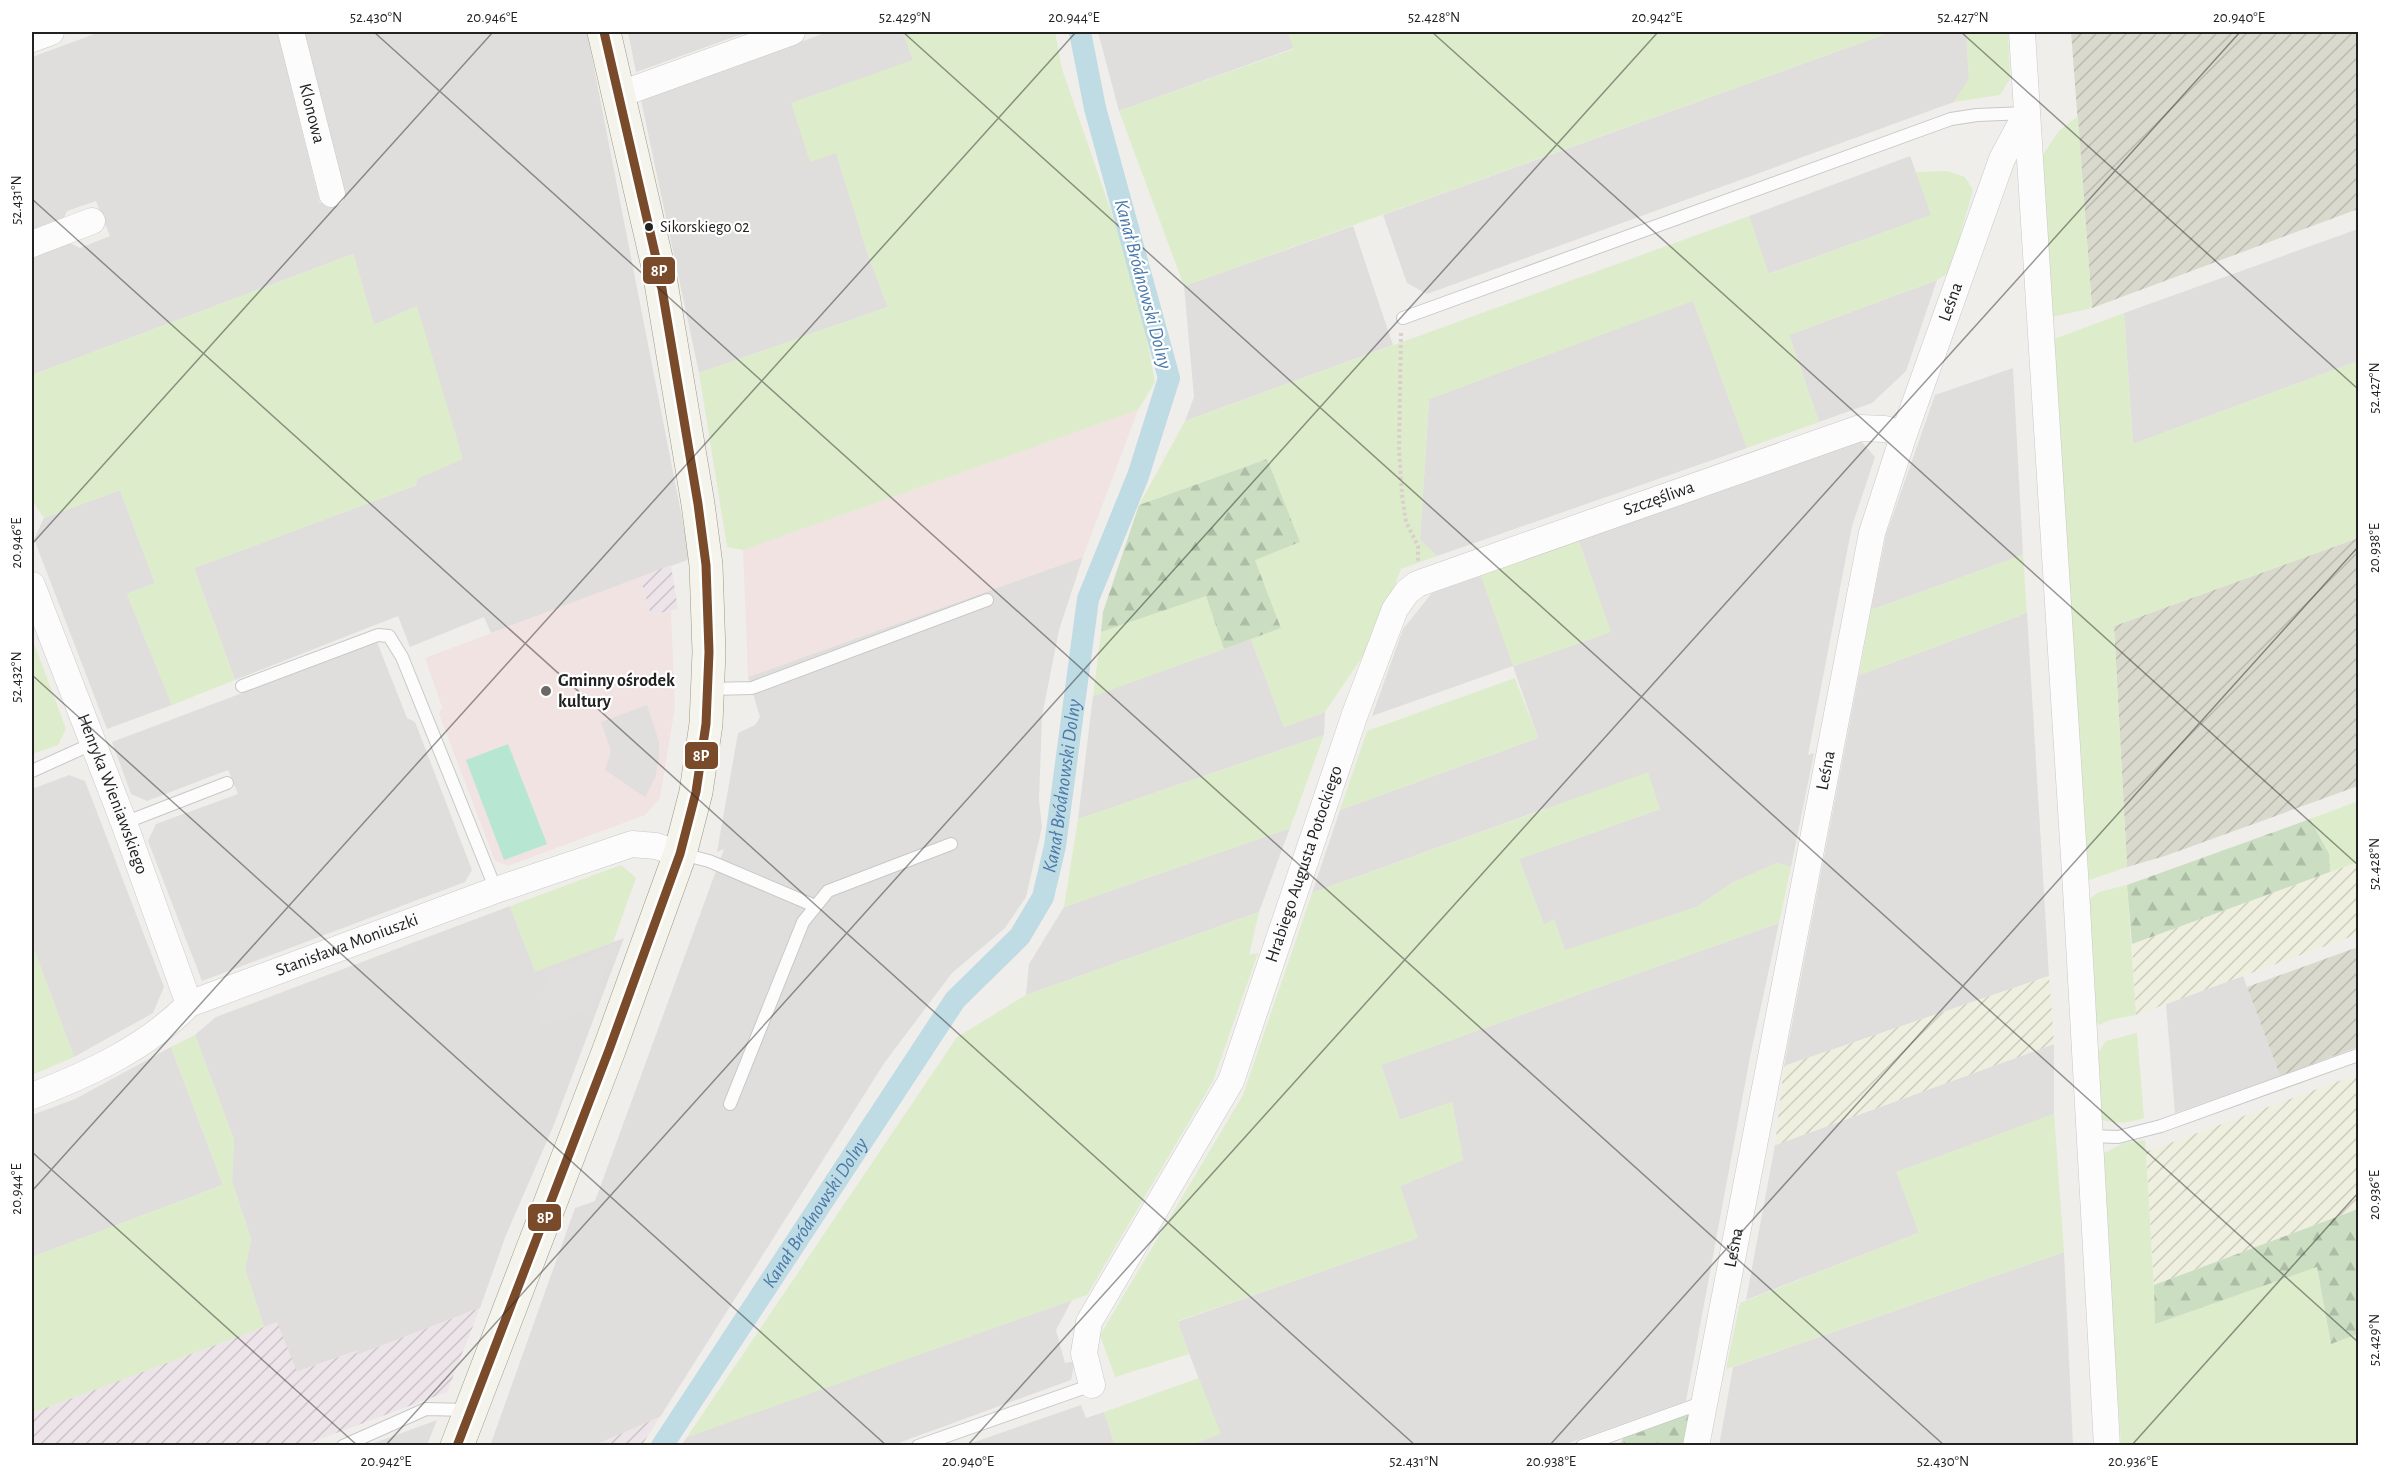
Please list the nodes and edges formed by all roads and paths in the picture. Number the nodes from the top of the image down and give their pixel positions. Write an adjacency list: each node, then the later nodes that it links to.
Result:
1 (51, 32): 6 (street)
2 (291, 32): 9 (street, Klonowa)
3 (604, 32): 7 (main road)
4 (792, 32): 7 (street)
5 (2022, 32): 8 (street)
6 (32, 39)
7 (618, 95): 18 (main road)
8 (2027, 113): 12 (lane); 13 (street, Leśna); 31 (street)
9 (332, 194)
10 (92, 221): 11 (street)
11 (32, 244)
12 (1402, 318): 14 (path)
13 (1904, 434): 14 (street, Szczęśliwa); 33 (street, Leśna)
14 (1417, 584): 32 (street, Hrabiego Augusta Potockiego)
15 (32, 585): 19 (street, Henryka Wieniawskiego)
16 (987, 600): 18 (lane)
17 (242, 686): 25 (lane)
18 (709, 688): 24 (main road)
19 (94, 743): 20 (lane); 22 (street, Henryka Wieniawskiego)
20 (32, 771)
21 (227, 783): 22 (lane)
22 (124, 823): 27 (street, Henryka Wieniawskiego)
23 (951, 844): 26 (lane)
24 (680, 854): 25 (street, Stanisława Moniuszki); 26 (lane); 34 (main road)
25 (496, 890): 27 (street, Stanisława Moniuszki)
26 (815, 906): 30 (lane)
27 (189, 1004): 29 (street, Stanisława Moniuszki)
28 (2358, 1055): 31 (lane)
29 (32, 1096)
30 (730, 1104)
31 (2090, 1136): 40 (street)
32 (1092, 1385): 37 (lane)
33 (1704, 1402): 38 (lane); 39 (street, Leśna)
34 (470, 1410): 35 (lane); 36 (main road)
35 (343, 1446)
36 (457, 1446)
37 (918, 1446)
38 (1582, 1446)
39 (1696, 1446)
40 (2107, 1446)

